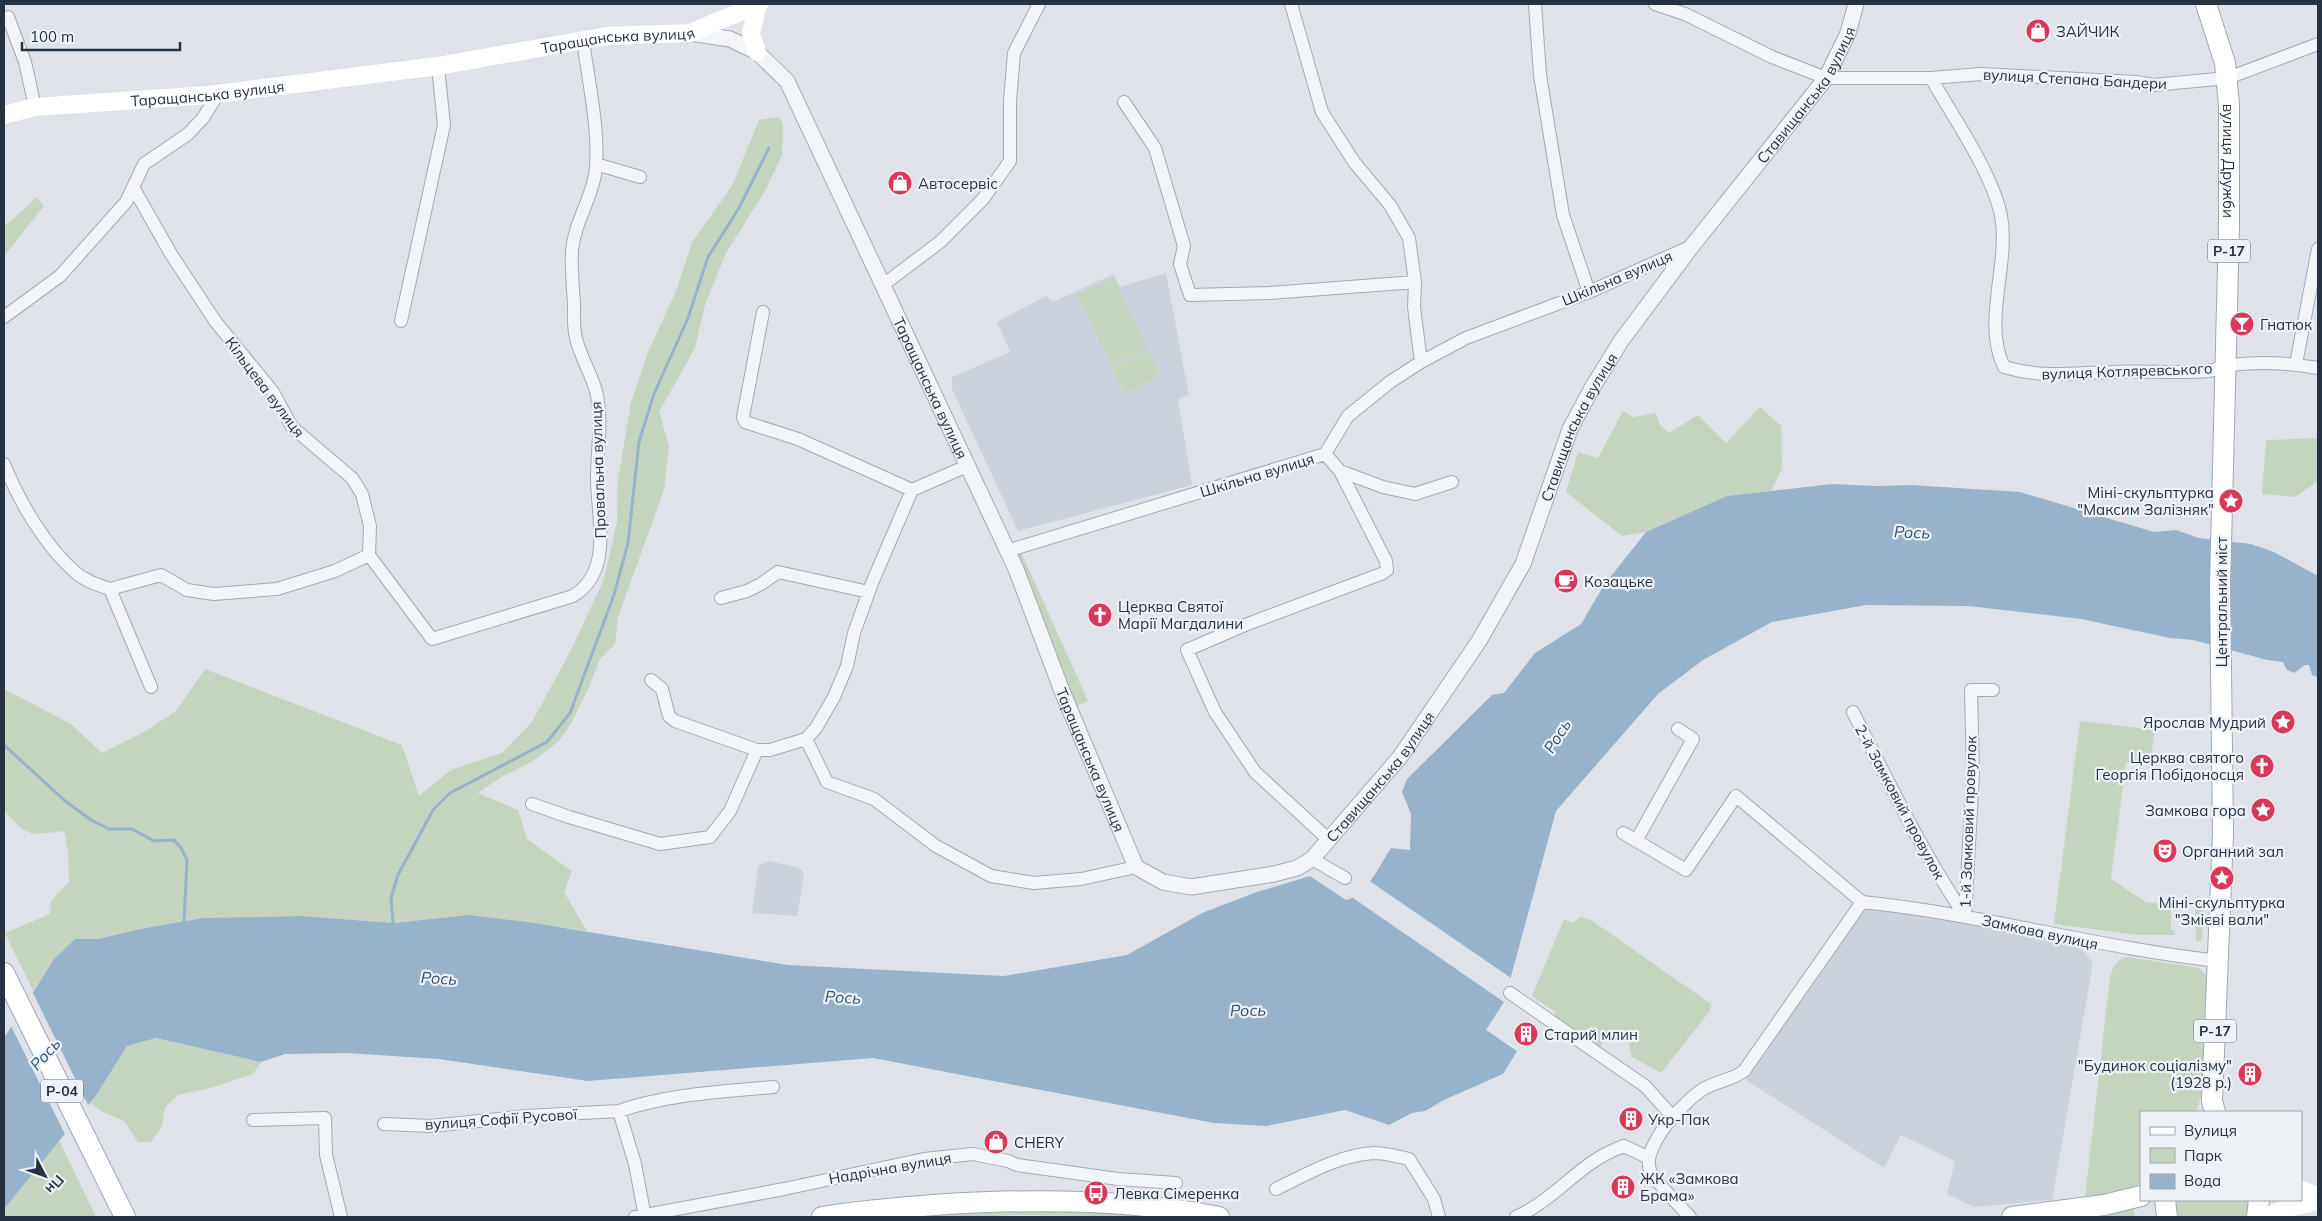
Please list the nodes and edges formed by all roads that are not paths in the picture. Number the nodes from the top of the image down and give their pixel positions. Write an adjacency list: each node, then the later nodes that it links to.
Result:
1 (759, 4): 9 (main road); 12 (main road)
2 (1039, 4): 27 (street)
3 (1291, 4): 26 (street)
4 (1535, 4): 28 (street)
5 (1654, 4): 14 (street)
6 (1856, 4): 14 (street, Ставищанська вулиця)
7 (2206, 4): 16 (main road, вулиця Дружби / Р-17)
8 (8, 17): 19 (street)
9 (690, 33): 10 (main road, Таращанська вулиця); 12 (street, Таращанська вулиця)
10 (583, 40): 13 (main road, Таращанська вулиця); 21 (street, Провальна вулиця)
11 (2318, 44): 16 (street, вулиця Степана Бандери)
12 (757, 52): 27 (street, Таращанська вулиця)
13 (438, 66): 17 (main road, Таращанська вулиця); 31 (street)
14 (1826, 78): 15 (street, вулиця Степана Бандери); 24 (street, Ставищанська вулиця)
15 (1931, 78): 16 (street, вулиця Степана Бандери); 34 (street, вулиця Котляревського)
16 (2228, 78): 34 (main road, вулиця Дружби / Р-17)
17 (218, 94): 19 (main road, Таращанська вулиця); 23 (street)
18 (1124, 102): 26 (street)
19 (35, 107): 20 (main road, Таращанська вулиця)
20 (4, 114)
21 (596, 164): 22 (street); 44 (street, Провальна вулиця)
22 (640, 177)
23 (134, 188): 30 (street); 44 (street, Кільцева вулиця)
24 (1692, 246): 28 (street, Шкільна вулиця); 57 (street, Ставищанська вулиця)
25 (2318, 249): 33 (street)
26 (1415, 282): 32 (street)
27 (883, 285): 38 (street, Таращанська вулиця)
28 (1589, 292): 32 (street, Шкільна вулиця)
29 (763, 312): 41 (street)
30 (4, 317)
31 (401, 321)
32 (1421, 362): 36 (street, Шкільна вулиця)
33 (2296, 364): 34 (street, вулиця Котляревського); 35 (street, вулиця Котляревського)
34 (2226, 366): 42 (main road, вулиця Дружби / Р-17)
35 (2318, 368)
36 (1325, 454): 39 (street); 43 (street, Шкільна вулиця)
37 (4, 464): 45 (street)
38 (967, 466): 41 (street); 43 (street, Таращанська вулиця)
39 (1340, 471): 40 (street); 57 (street)
40 (1452, 482)
41 (912, 490): 46 (street)
42 (2221, 502): 64 (main road, Центральний міст / Р-17)
43 (1007, 551): 60 (street, Таращанська вулиця)
44 (370, 556): 45 (street)
45 (110, 589): 49 (street)
46 (869, 592): 47 (street); 53 (street)
47 (721, 598)
48 (651, 680): 54 (street)
49 (151, 687)
50 (1993, 690): 63 (street, 1-й Замковий провулок)
51 (1853, 712): 63 (street, 2-й Замковий провулок)
52 (1678, 729): 58 (street)
53 (806, 739): 54 (street); 60 (street)
54 (757, 750): 55 (street)
55 (532, 804)
56 (1623, 833): 58 (street)
57 (1330, 840): 59 (street, Ставищанська вулиця)
58 (1636, 841): 62 (street)
59 (1312, 859): 60 (street); 61 (street)
60 (1136, 867)
61 (1345, 878)
62 (1862, 902): 63 (street, Замкова вулиця); 70 (street)
63 (1965, 916): 64 (street, Замкова вулиця)
64 (2219, 961): 68 (main road, Р-17)
65 (4, 973): 82 (main road, Р-04)
66 (1510, 993): 70 (street)
67 (773, 1087): 69 (street, вулиця Софії Русової)
68 (2211, 1108)
69 (619, 1111): 72 (street, вулиця Софії Русової); 85 (street)
70 (1672, 1116): 73 (street)
71 (253, 1120): 84 (street)
72 (384, 1124)
73 (1650, 1158): 88 (street); 89 (street)
74 (1176, 1183): 85 (street, Надрічна вулиця)
75 (1276, 1190): 87 (street)
76 (2302, 1190): 78 (main road)
77 (2140, 1196): 90 (main road)
78 (2318, 1196)
79 (2318, 1200): 93 (main road)
80 (2165, 1201): 91 (main road)
81 (2259, 1201): 92 (main road)
82 (123, 1213)
83 (1209, 1216): 86 (main road)
84 (341, 1217)
85 (641, 1217)
86 (822, 1217)
87 (1439, 1217)
88 (1516, 1217)
89 (1690, 1217)
90 (2012, 1217)
91 (2168, 1217)
92 (2257, 1217)
93 (2265, 1217)

